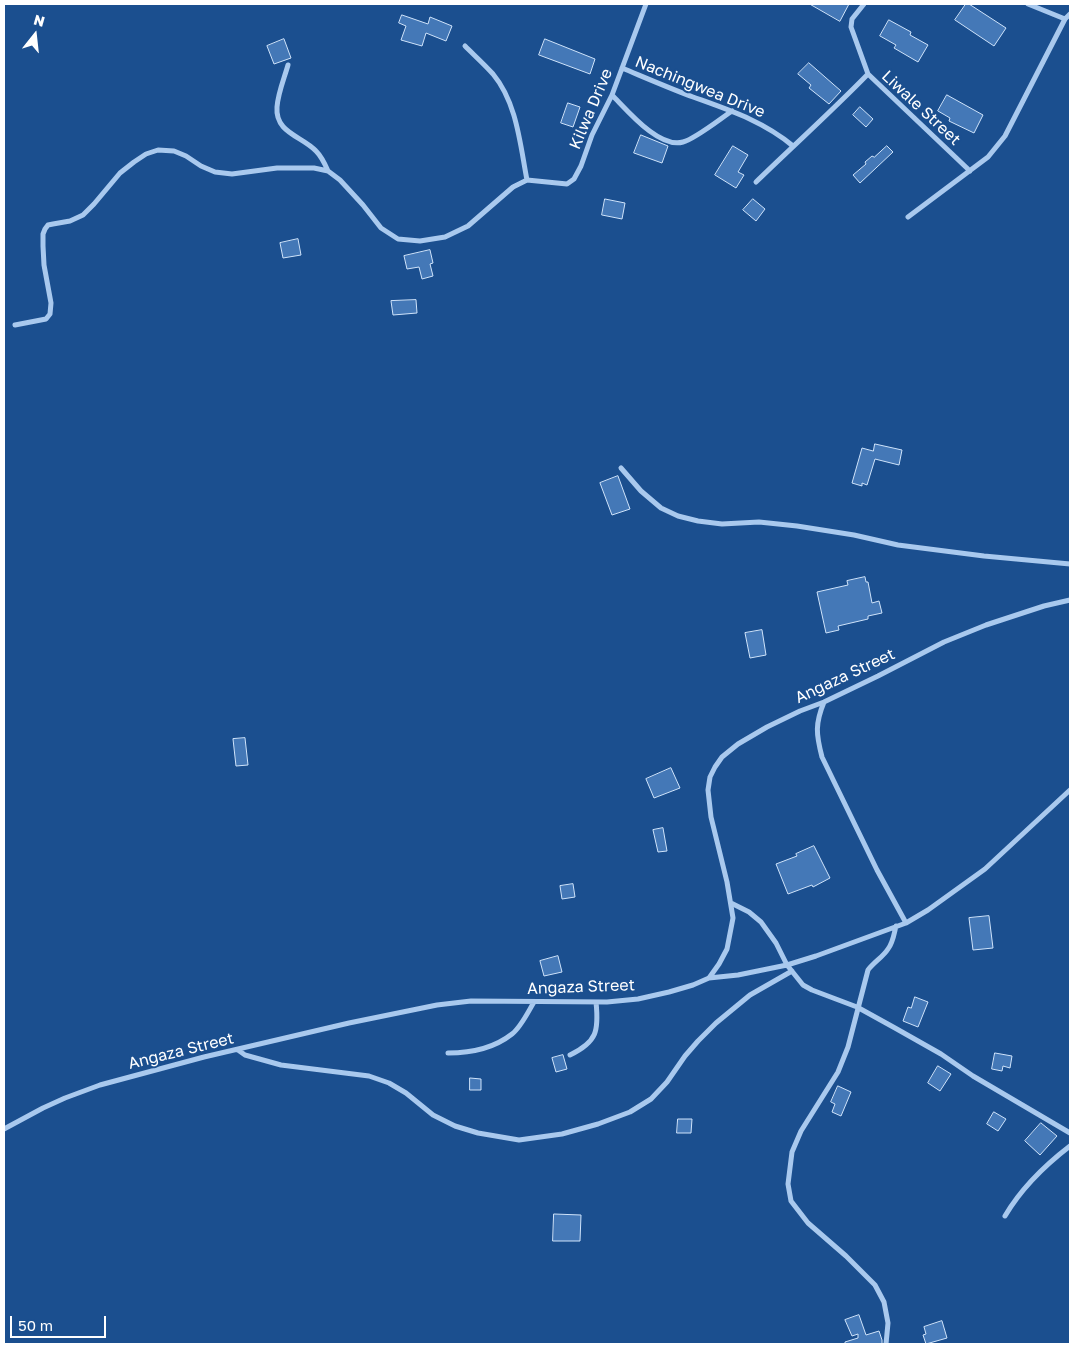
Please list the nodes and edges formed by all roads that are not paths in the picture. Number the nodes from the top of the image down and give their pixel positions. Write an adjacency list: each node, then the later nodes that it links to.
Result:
1 (646, 4): 8 (street, Kilwa Drive)
2 (864, 4): 9 (street, Liwale Street)
3 (1028, 4): 5 (street)
4 (1070, 14): 5 (street)
5 (1065, 19): 14 (street)
6 (466, 46): 15 (street)
7 (288, 65): 13 (street)
8 (622, 68): 10 (street, Kilwa Drive); 11 (street, Nachingwea Drive)
9 (868, 74): 12 (street); 14 (street, Liwale Street)
10 (612, 95): 11 (street); 15 (street, Kilwa Drive)
11 (732, 111): 12 (street, Nachingwea Drive)
12 (793, 146): 16 (street)
13 (328, 171): 15 (street); 18 (street)
14 (970, 171): 17 (street)
15 (528, 180)
16 (756, 182)
17 (908, 217)
18 (15, 325)
19 (621, 468): 20 (street)
20 (1070, 564)
21 (1070, 600): 22 (street, Angaza Street)
22 (824, 702): 24 (street, Angaza Street); 25 (street)
23 (1070, 790): 25 (street)
24 (731, 903): 27 (street); 29 (street, Angaza Street)
25 (906, 922): 26 (street)
26 (896, 926): 27 (street); 32 (street)
27 (787, 965): 28 (street); 29 (street)
28 (792, 971): 32 (street); 33 (street)
29 (709, 978): 31 (street, Angaza Street)
30 (534, 1002): 31 (street, Angaza Street); 33 (street, Angaza Street); 34 (street)
31 (596, 1002): 35 (street)
32 (858, 1007): 37 (street); 40 (street)
33 (238, 1050): 36 (street, Angaza Street)
34 (448, 1053)
35 (570, 1055)
36 (4, 1129)
37 (1070, 1132)
38 (1070, 1146): 39 (street)
39 (1005, 1216)
40 (886, 1344)

